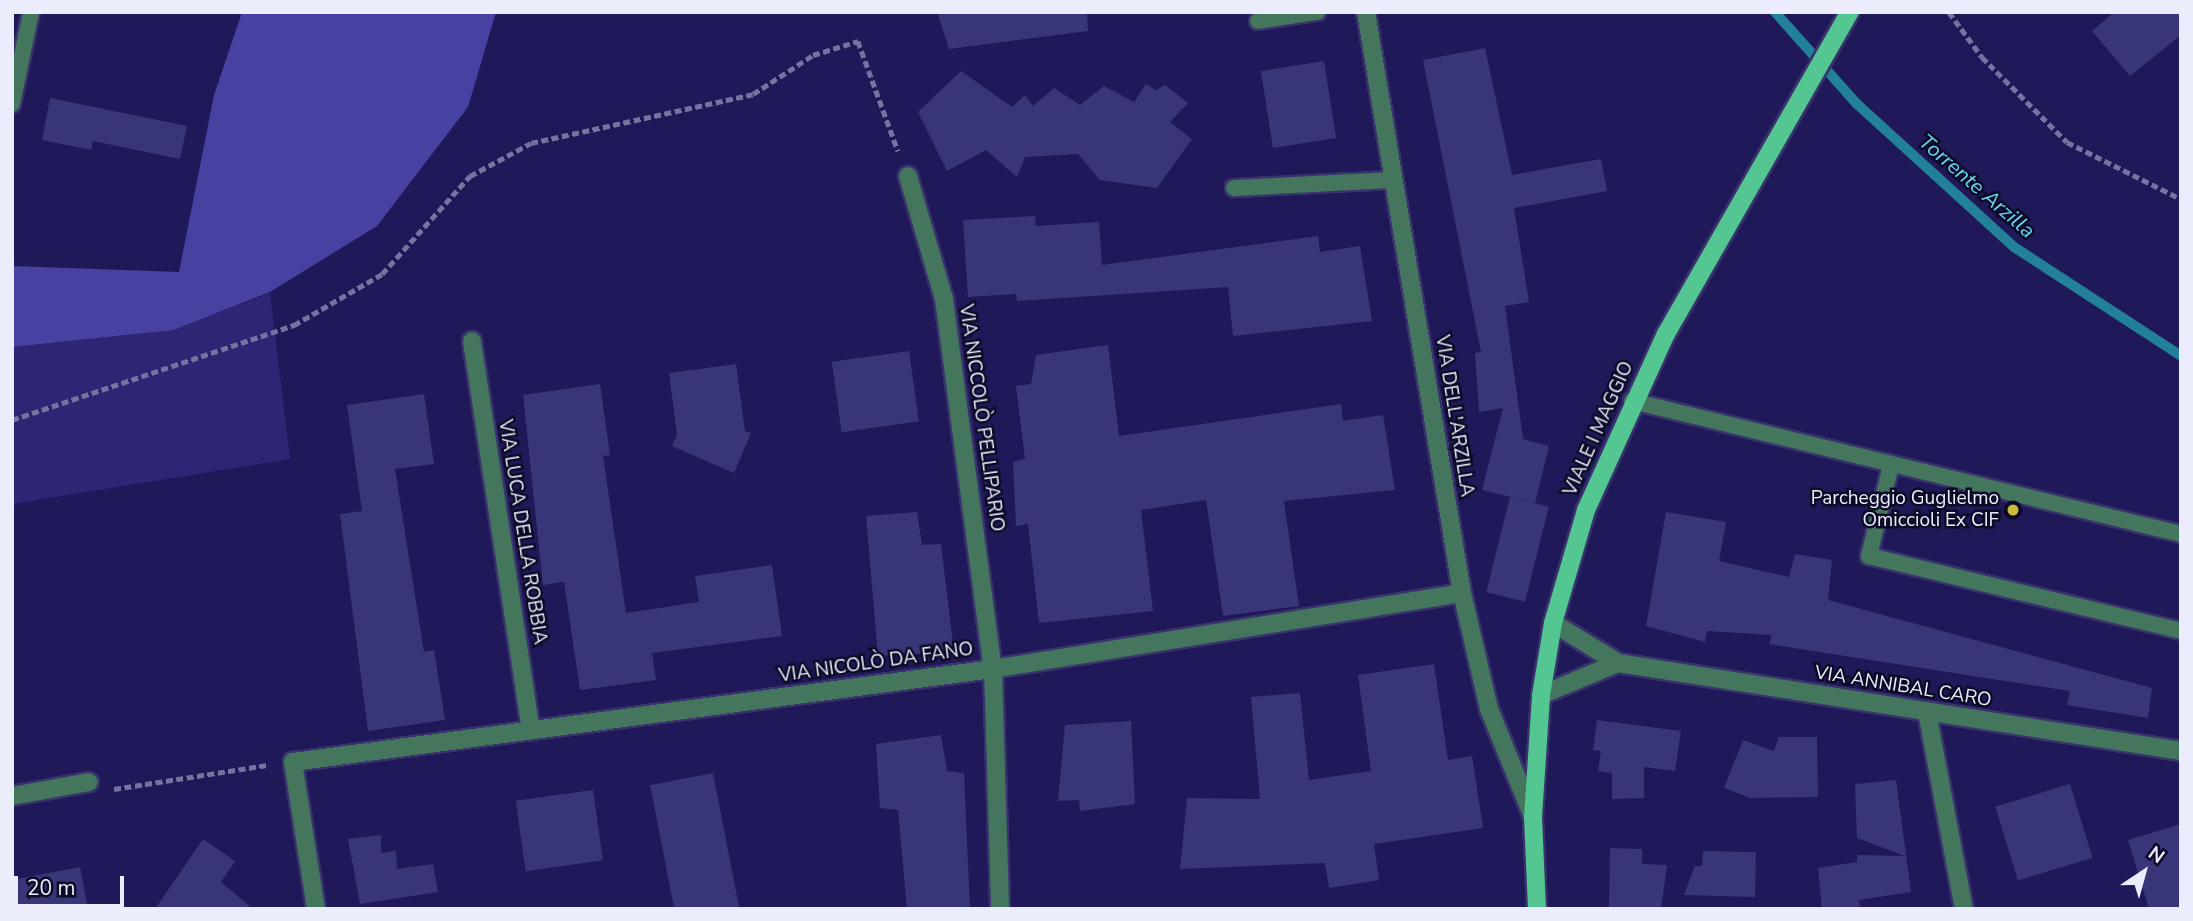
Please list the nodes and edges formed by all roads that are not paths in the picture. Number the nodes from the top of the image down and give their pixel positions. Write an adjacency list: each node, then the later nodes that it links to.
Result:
1 (30, 12): 6 (lane)
2 (1317, 12): 5 (lane)
3 (1366, 12): 8 (street, VIA DELL'ARZILLA)
4 (1850, 12): 11 (main road, VIALE I MAGGIO)
5 (1258, 20)
6 (12, 104)
7 (908, 176): 18 (street, VIA NICCOLÒ PELLIPARIO)
8 (1393, 180): 9 (lane); 14 (street, VIA DELL'ARZILLA)
9 (1234, 188)
10 (472, 341): 21 (street, VIA LUCA DELLA ROBBIA)
11 (1632, 401): 12 (lane); 15 (main road, VIALE I MAGGIO)
12 (1891, 465): 13 (lane); 16 (lane)
13 (2181, 534)
14 (1462, 593): 18 (street, VIA NICOLÒ DA FANO); 25 (street, VIA DELL'ARZILLA)
15 (1553, 623): 17 (street, VIA ANNIBAL CARO); 19 (main road, VIALE I MAGGIO)
16 (2181, 631)
17 (1618, 663): 19 (street); 20 (street, VIA ANNIBAL CARO)
18 (993, 669): 21 (street, VIA NICOLÒ DA FANO); 27 (street, VIA NICCOLÒ PELLIPARIO)
19 (1541, 695): 25 (main road, VIALE I MAGGIO)
20 (1927, 712): 22 (street, VIA ANNIBAL CARO); 29 (street)
21 (531, 730): 26 (street, VIA NICOLÒ DA FANO)
22 (2181, 751)
23 (89, 782): 24 (street)
24 (12, 796)
25 (1533, 817): 28 (main road, VIALE I MAGGIO)
26 (316, 909)
27 (1000, 909)
28 (1537, 909)
29 (1964, 909)

